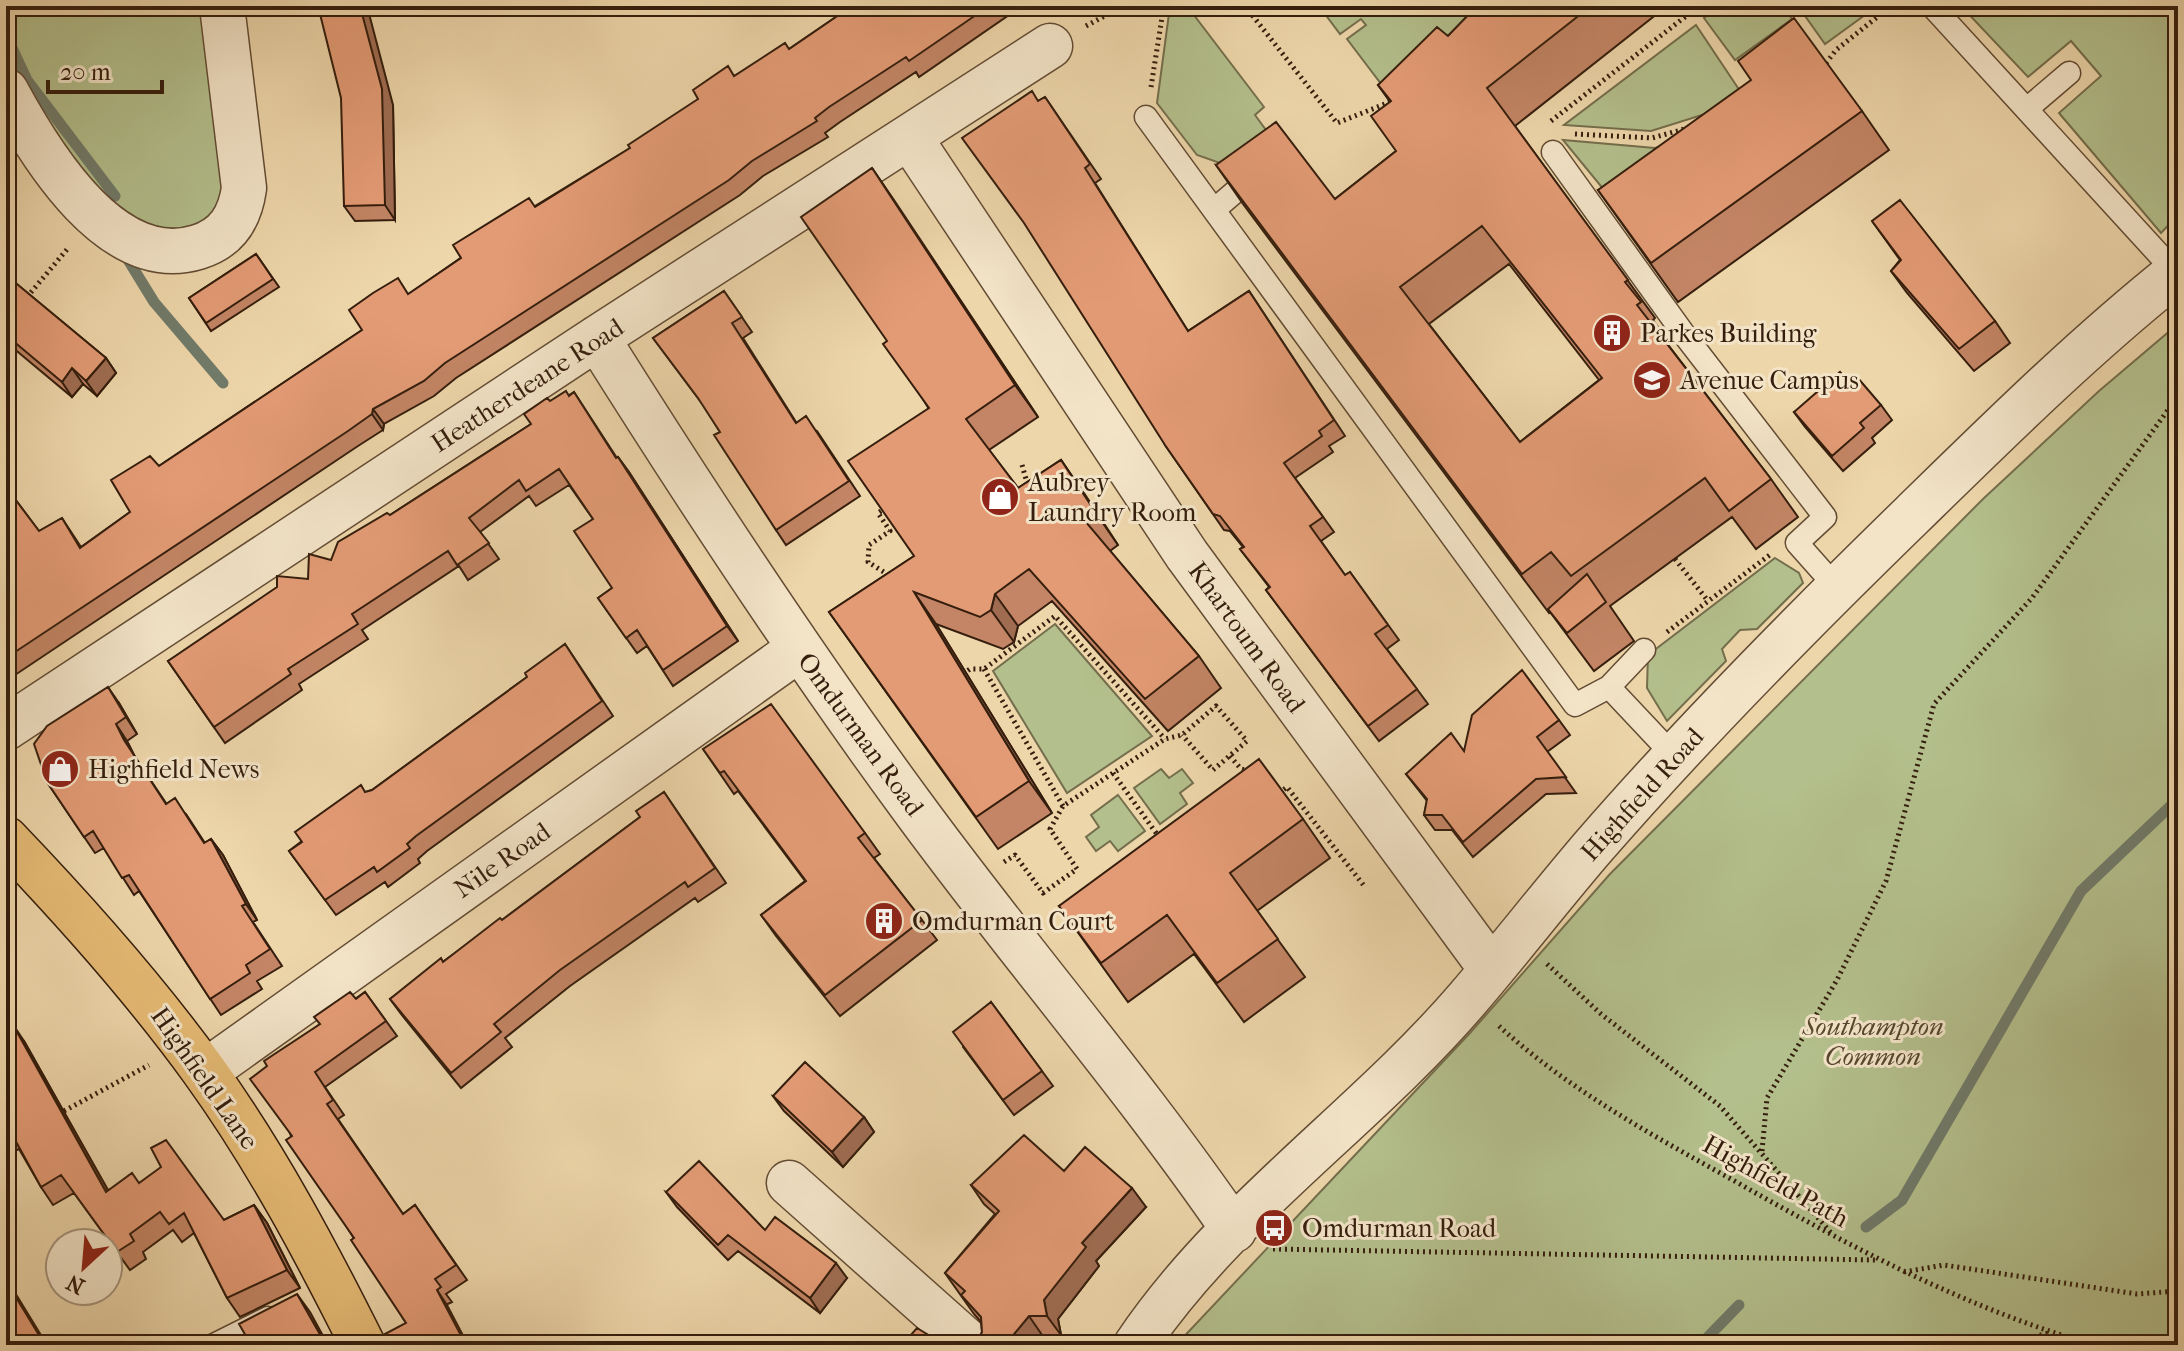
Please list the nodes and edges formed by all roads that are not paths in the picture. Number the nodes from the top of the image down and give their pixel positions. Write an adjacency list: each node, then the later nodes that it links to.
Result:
1 (222, 6): 5 (street)
2 (1932, 6): 6 (lane)
3 (1050, 46): 8 (street, Heatherdeane Road)
4 (2069, 73): 6 (lane)
5 (6, 91)
6 (2028, 108): 12 (lane)
7 (1146, 117): 11 (lane)
8 (910, 138): 13 (street, Heatherdeane Road); 21 (street, Khartoum Road)
9 (1553, 152): 14 (lane)
10 (1267, 164): 11 (lane)
11 (1215, 209): 17 (lane)
12 (2177, 272): 14 (street, Highfield Road)
13 (597, 338): 15 (street, Omdurman Road); 18 (street, Heatherdeane Road)
14 (1837, 588): 19 (street, Highfield Road)
15 (799, 649): 22 (street, Nile Road); 24 (street, Omdurman Road)
16 (1644, 650): 17 (lane)
17 (1609, 687): 19 (lane)
18 (6, 728)
19 (1674, 756): 21 (street, Highfield Road)
20 (6, 839): 22 (main road, Highfield Lane)
21 (1493, 967): 24 (street, Highfield Road)
22 (195, 1059): 27 (main road, Highfield Lane)
23 (789, 1183): 28 (street)
24 (1234, 1230): 29 (street, Highfield Road)
25 (289, 1308): 26 (lane)
26 (214, 1345)
27 (363, 1345)
28 (971, 1345)
29 (1136, 1345)

